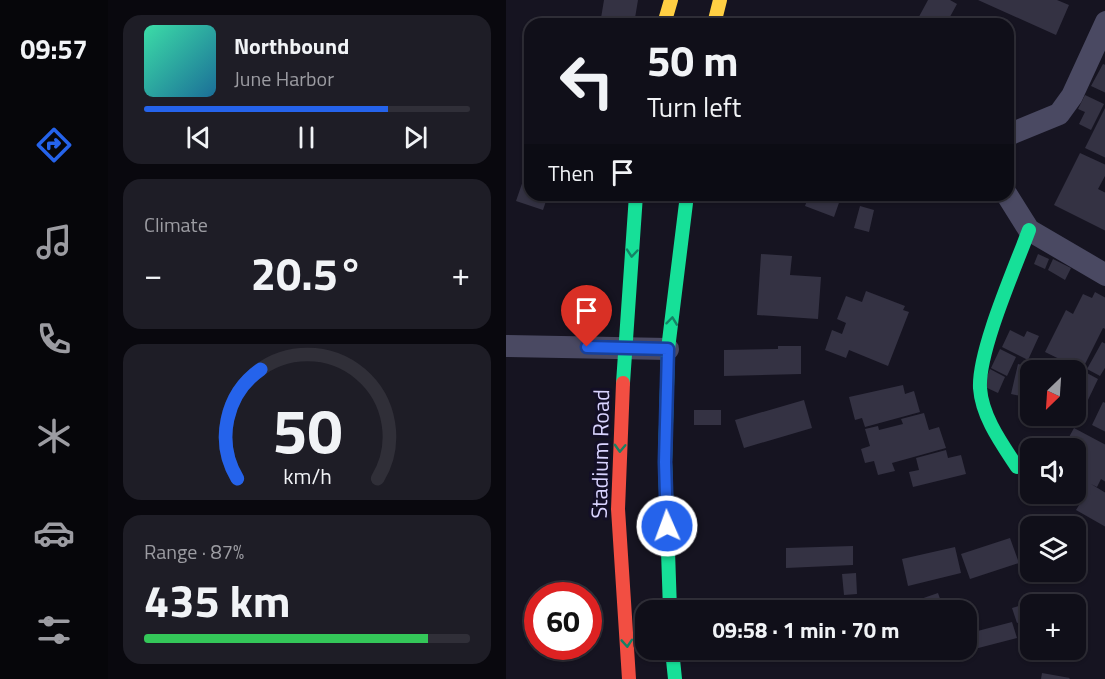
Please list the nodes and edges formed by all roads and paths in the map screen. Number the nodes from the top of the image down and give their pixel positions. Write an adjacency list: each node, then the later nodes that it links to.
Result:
1 (671, 0): 3 (main road)
2 (720, 0): 4 (main road)
3 (666, 18)
4 (716, 18)
5 (1106, 22): 6 (street)
6 (1014, 133)
7 (636, 201): 13 (main road, Stadium Road, one-way to 13)
8 (685, 201): 14 (main road, one-way to 8)
9 (1011, 201): 10 (street)
10 (1029, 230): 11 (street); 15 (main road)
11 (1106, 275)
12 (506, 346): 13 (street)
13 (624, 349): 14 (street); 18 (main road, Stadium Road, one-way to 18)
14 (668, 349): 16 (main road)
15 (1017, 467)
16 (670, 600)
17 (673, 660): 19 (main road)
18 (629, 679)
19 (675, 679)

